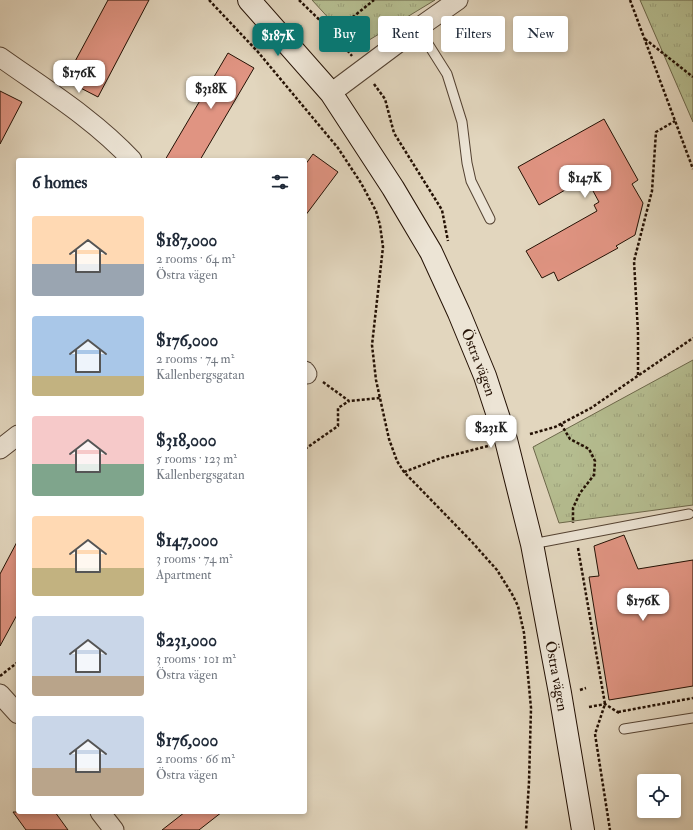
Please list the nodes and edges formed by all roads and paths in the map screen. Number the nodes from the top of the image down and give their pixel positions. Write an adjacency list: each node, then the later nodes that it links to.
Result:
1 (209, 0): 25 (path)
2 (249, 0): 17 (main road, Östra vägen)
3 (299, 0): 9 (path)
4 (374, 0): 7 (path)
5 (458, 0): 8 (street)
6 (630, 0): 10 (path)
7 (354, 16)
8 (433, 18)
9 (319, 20)
10 (644, 38): 16 (path); 18 (path)
11 (349, 52): 15 (path)
12 (385, 52): 15 (street)
13 (433, 52): 21 (lane)
14 (0, 57): 19 (street)
15 (363, 68): 17 (street)
16 (693, 77)
17 (331, 93): 36 (main road, Östra vägen)
18 (675, 121): 20 (path); 24 (path)
19 (130, 158)
20 (693, 169)
21 (490, 219)
22 (693, 338): 24 (path)
23 (307, 374): 26 (path)
24 (638, 375): 27 (path)
25 (380, 398): 26 (path); 33 (path)
26 (349, 401): 31 (path)
27 (561, 424): 28 (path); 35 (path)
28 (530, 434)
29 (16, 437): 32 (street)
30 (495, 444): 33 (path)
31 (307, 448)
32 (0, 449)
33 (404, 472): 51 (path)
34 (689, 514): 35 (lane)
35 (576, 535): 36 (lane); 43 (path)
36 (532, 544): 52 (main road, Östra vägen)
37 (16, 664): 38 (path)
38 (0, 676)
39 (586, 688): 40 (path)
40 (580, 690)
41 (0, 694): 45 (street)
42 (693, 698): 46 (path)
43 (605, 704): 44 (path); 46 (path); 53 (path)
44 (589, 706)
45 (16, 712)
46 (618, 712): 48 (path)
47 (693, 718): 48 (lane)
48 (624, 729)
49 (102, 814): 50 (street)
50 (114, 830)
51 (526, 830)
52 (583, 830)
53 (610, 830)

